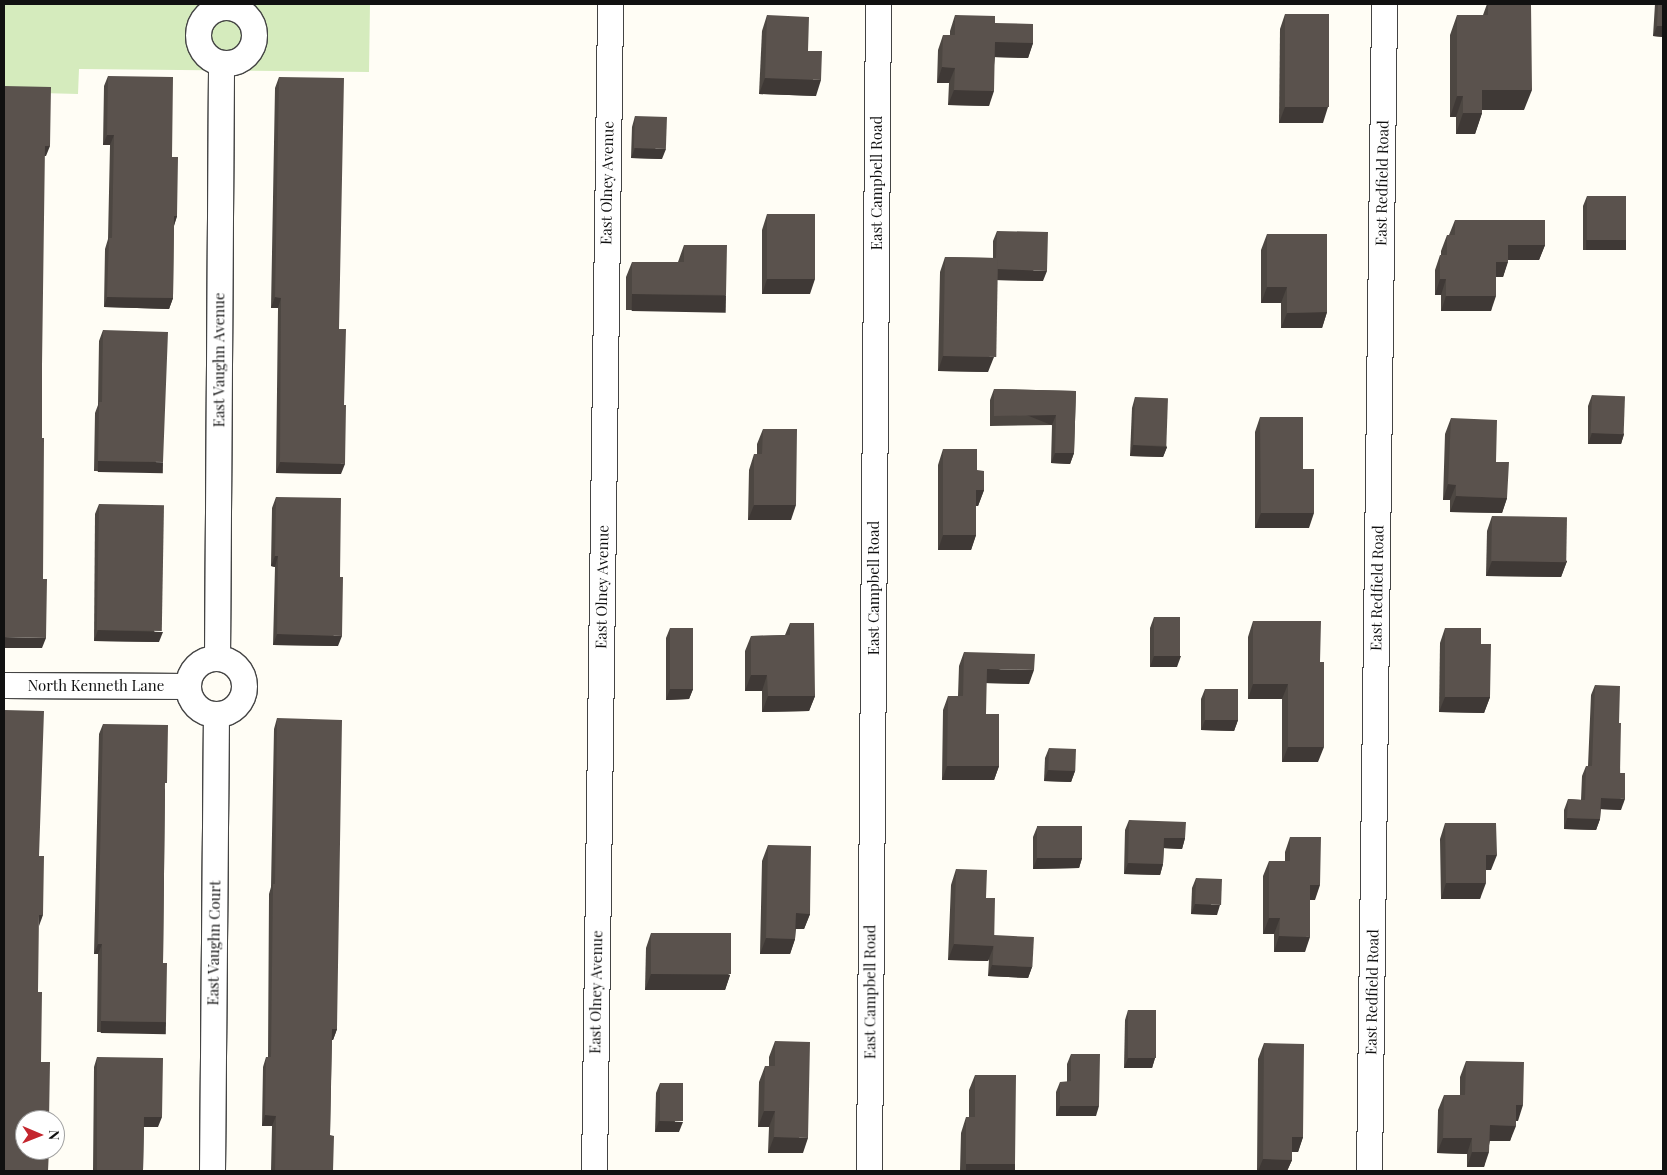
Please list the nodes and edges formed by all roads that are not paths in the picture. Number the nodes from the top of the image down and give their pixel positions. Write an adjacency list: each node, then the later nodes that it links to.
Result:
1 (610, 4): 11 (street, East Olney Avenue)
2 (878, 4): 12 (street, East Campbell Road)
3 (1384, 4): 13 (street, East Redfield Road)
4 (233, 5): 5 (street); 5 (street)
5 (221, 63): 6 (street, East Vaughn Avenue)
6 (217, 658): 8 (street); 9 (street)
7 (4, 685): 8 (street, North Kenneth Lane)
8 (187, 686): 9 (street)
9 (216, 714): 10 (street, East Vaughn Court)
10 (212, 1171)
11 (594, 1171)
12 (869, 1171)
13 (1369, 1171)

